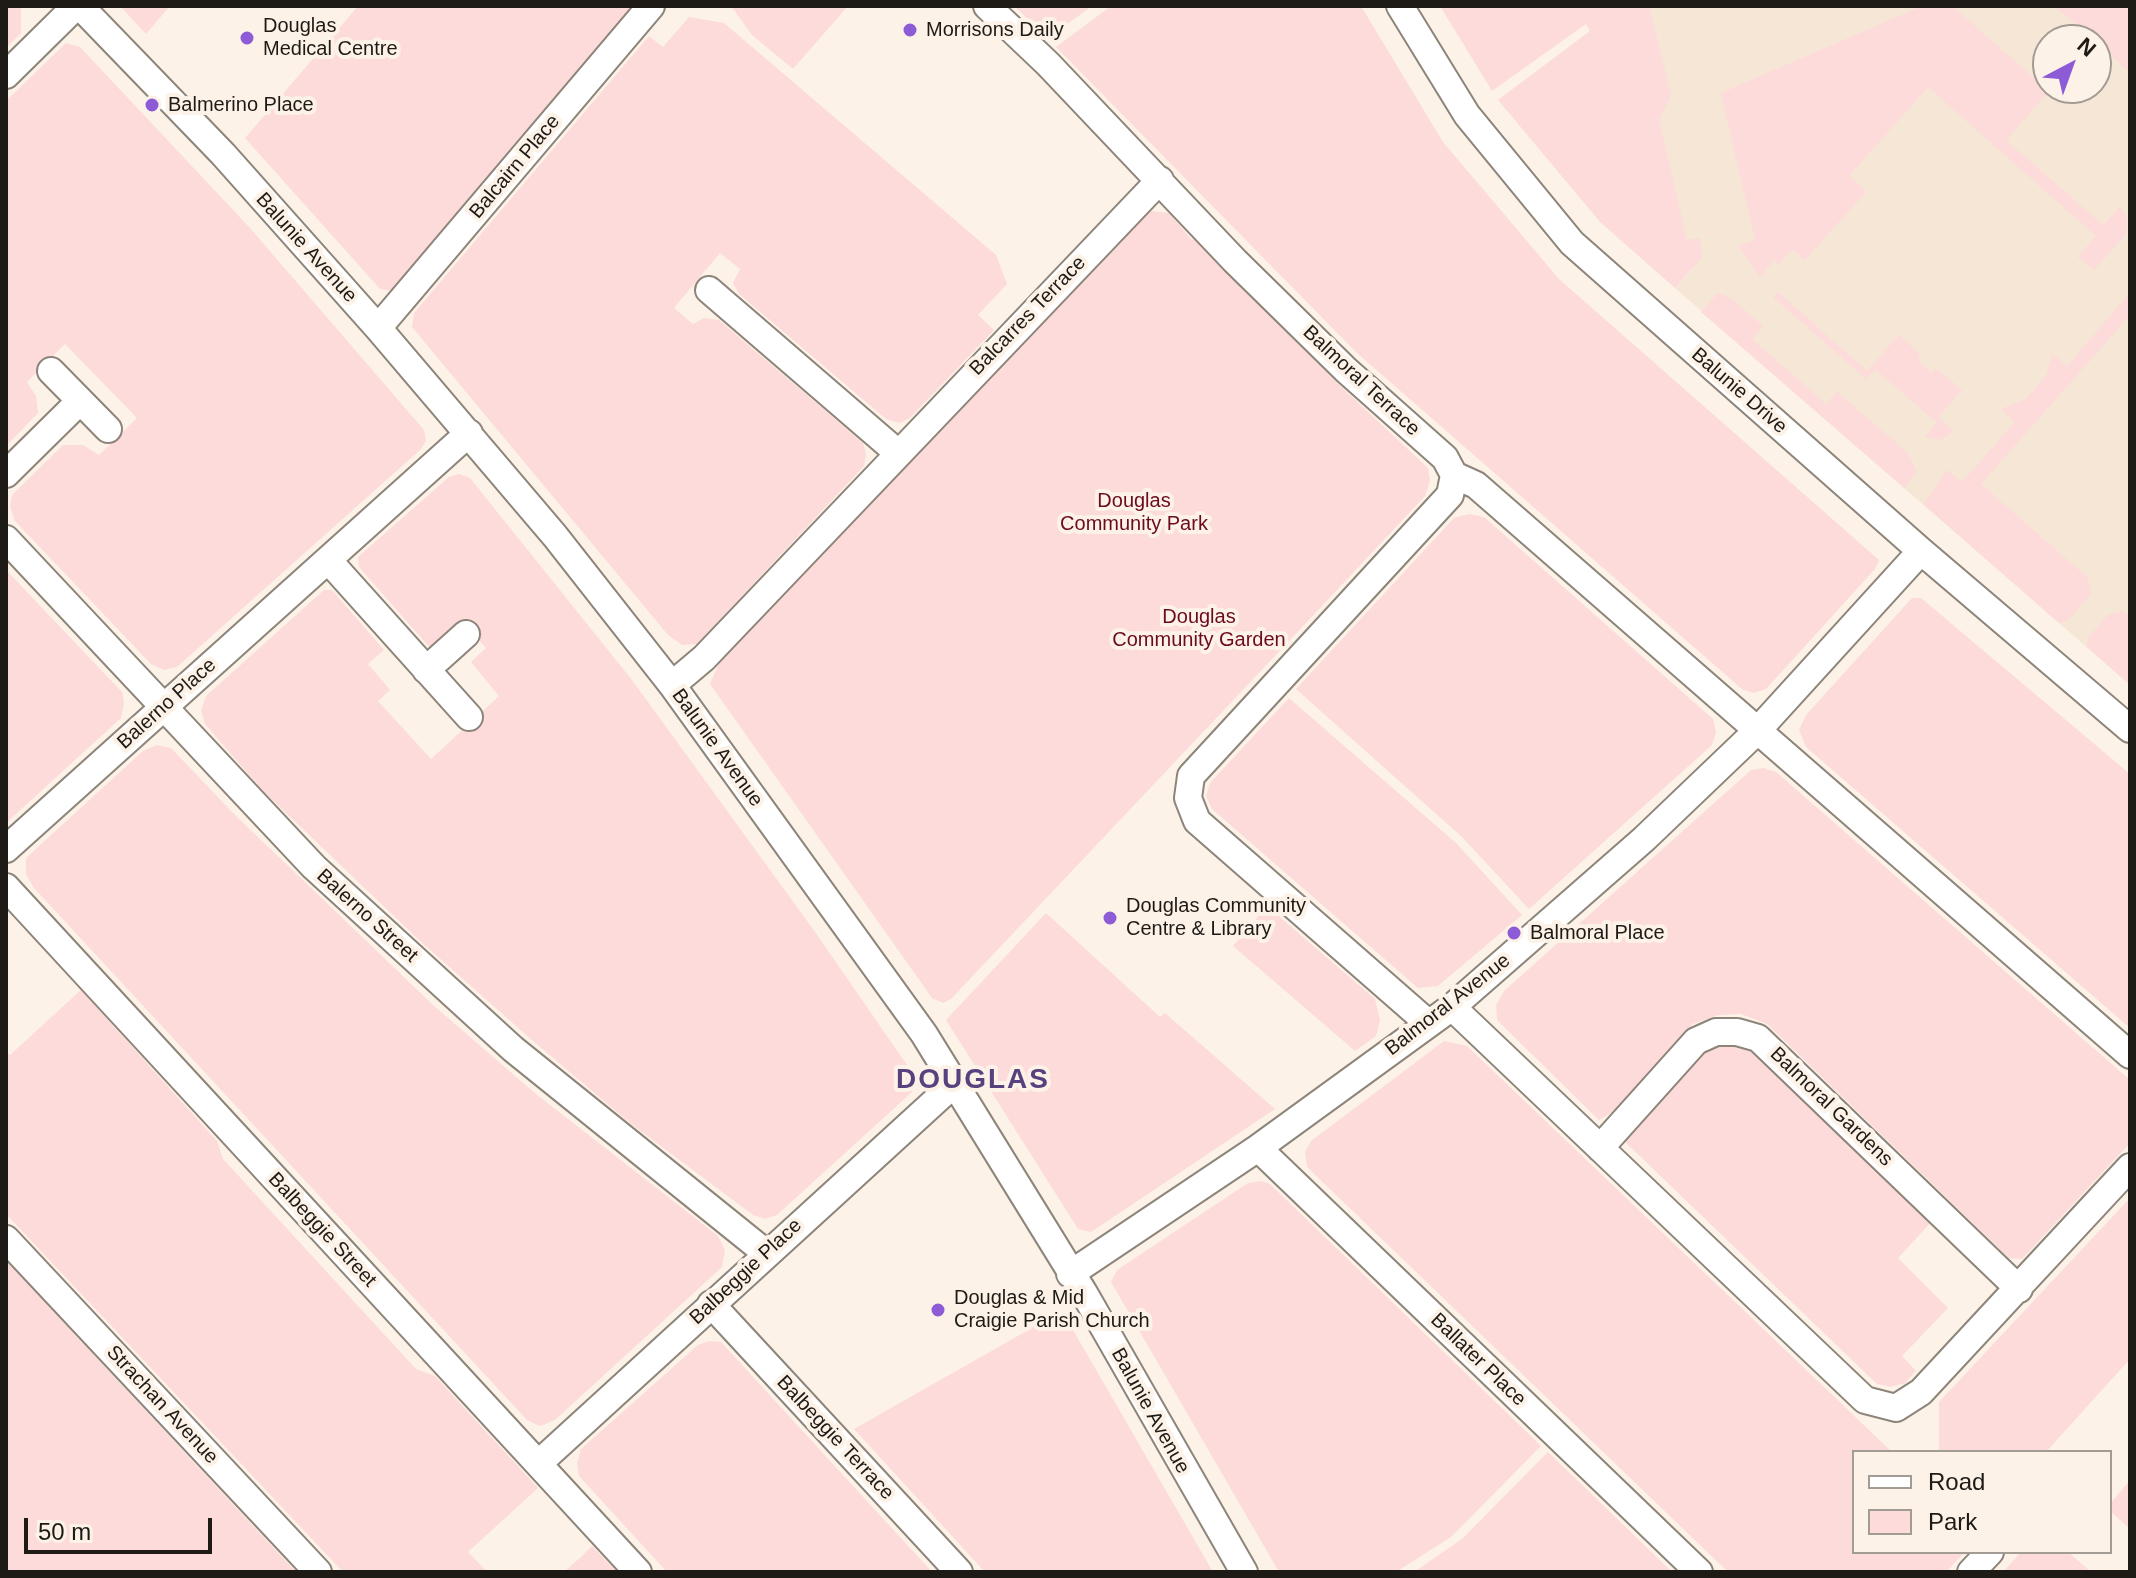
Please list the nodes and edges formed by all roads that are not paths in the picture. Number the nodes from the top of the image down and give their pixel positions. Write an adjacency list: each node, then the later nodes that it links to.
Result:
1 (78, 6): 5 (street); 8 (street, Balunie Avenue)
2 (651, 6): 8 (street, Balcairn Place)
3 (987, 6): 6 (street, Balmoral Terrace)
4 (1400, 6): 17 (street, Balunie Drive)
5 (6, 75)
6 (1160, 180): 13 (street, Balcarres Terrace); 15 (street, Balmoral Terrace)
7 (709, 290): 13 (street)
8 (378, 328): 12 (street, Balunie Avenue)
9 (51, 371): 10 (street)
10 (80, 401): 11 (street); 14 (street)
11 (108, 429)
12 (469, 433): 18 (street, Balerno Place); 21 (street, Balunie Avenue)
13 (898, 453): 21 (street, Balcarres Terrace)
14 (6, 474)
15 (1454, 475): 25 (street, Balmoral Terrace); 29 (street)
16 (6, 539): 22 (street, Balerno Street)
17 (1921, 551): 24 (street, Balunie Drive); 25 (street, Balmoral Avenue)
18 (328, 560): 20 (street); 22 (street, Balerno Place)
19 (466, 634): 20 (street)
20 (426, 670): 23 (street)
21 (672, 685): 31 (street, Balunie Avenue)
22 (162, 708): 26 (street, Balerno Place); 36 (street, Balerno Street)
23 (469, 717)
24 (2130, 729)
25 (1758, 730): 28 (street, Balmoral Avenue); 30 (street)
26 (6, 849)
27 (6, 887): 40 (street, Balbeggie Street)
28 (1452, 1007): 29 (street, Balmoral Avenue); 33 (street)
29 (1428, 1023): 32 (street, Balmoral Avenue)
30 (2130, 1055)
31 (955, 1083): 36 (street, Balbeggie Place); 37 (street, Balunie Avenue)
32 (1258, 1148): 37 (street, Balmoral Avenue); 46 (street, Ballater Place)
33 (1600, 1148): 38 (street); 38 (street, Balmoral Gardens)
34 (2130, 1167): 38 (street)
35 (6, 1239): 42 (street, Strachan Avenue)
36 (766, 1253): 39 (street, Balbeggie Place)
37 (1070, 1274): 45 (street, Balunie Avenue)
38 (2019, 1289)
39 (711, 1304): 40 (street, Balbeggie Place); 44 (street, Balbeggie Terrace)
40 (539, 1463): 43 (street, Balbeggie Street)
41 (1988, 1554): 47 (street)
42 (318, 1572)
43 (638, 1572)
44 (959, 1572)
45 (1244, 1572)
46 (1699, 1572)
47 (1971, 1572)

